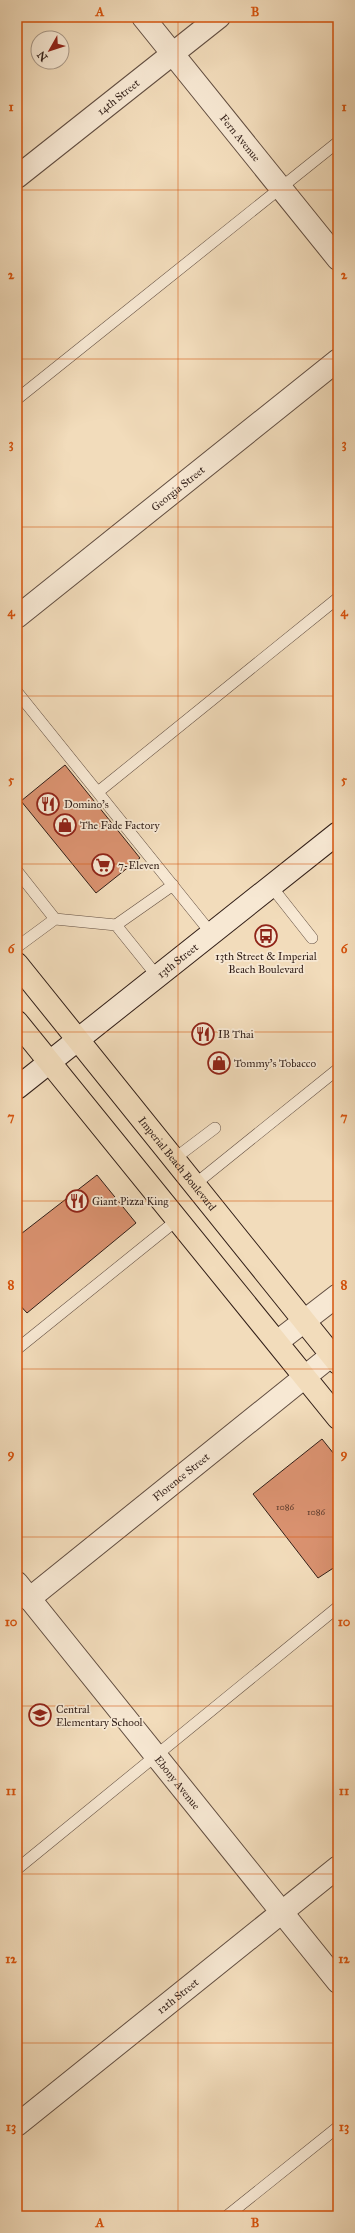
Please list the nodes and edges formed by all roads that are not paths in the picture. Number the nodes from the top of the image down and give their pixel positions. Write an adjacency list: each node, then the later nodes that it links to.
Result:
1 (143, 17): 3 (street, Fern Avenue)
2 (219, 17): 3 (street, 14th Street)
3 (173, 54): 5 (street, 14th Street); 6 (street, Fern Avenue)
4 (338, 142): 6 (lane)
5 (17, 177)
6 (281, 188): 7 (street, Fern Avenue); 9 (lane)
7 (338, 259)
8 (338, 360): 11 (street, Georgia Street)
9 (17, 399)
10 (338, 598): 13 (lane)
11 (17, 616)
12 (17, 692): 13 (lane)
13 (98, 792): 16 (lane)
14 (338, 833): 17 (street, 13th Street)
15 (17, 871): 18 (lane)
16 (173, 885): 19 (lane); 20 (lane)
17 (271, 886): 20 (street, 13th Street); 21 (lane)
18 (55, 919): 19 (lane); 22 (lane)
19 (116, 925): 24 (lane)
20 (211, 933): 24 (street, 13th Street)
21 (312, 938)
22 (17, 947)
23 (17, 964): 26 (main road, Imperial Beach Boulevard)
24 (157, 976): 26 (street, 13th Street)
25 (17, 1022): 27 (main road)
26 (78, 1039): 27 (street, 13th Street); 31 (main road, Imperial Beach Boulevard)
27 (49, 1062): 29 (street, 13th Street); 33 (main road)
28 (338, 1069): 32 (lane)
29 (17, 1088)
30 (215, 1128): 31 (lane)
31 (174, 1159): 32 (main road, Imperial Beach Boulevard)
32 (194, 1185): 35 (main road, Imperial Beach Boulevard)
33 (177, 1220): 36 (main road); 37 (lane)
34 (338, 1295): 35 (street)
35 (305, 1322): 36 (street); 38 (main road, Imperial Beach Boulevard)
36 (277, 1342): 39 (main road)
37 (17, 1349)
38 (335, 1359): 39 (street, Florence Street)
39 (305, 1377): 40 (main road); 41 (street, Florence Street)
40 (338, 1418)
41 (23, 1591): 43 (street, Ebony Avenue)
42 (338, 1607): 43 (lane)
43 (156, 1756): 45 (lane); 46 (street, Ebony Avenue)
44 (338, 1866): 46 (street, 12th Street)
45 (17, 1869)
46 (282, 1912): 47 (street, Ebony Avenue); 48 (street, 12th Street)
47 (338, 1982)
48 (17, 2125)
49 (338, 2127): 50 (lane)
50 (227, 2216)

